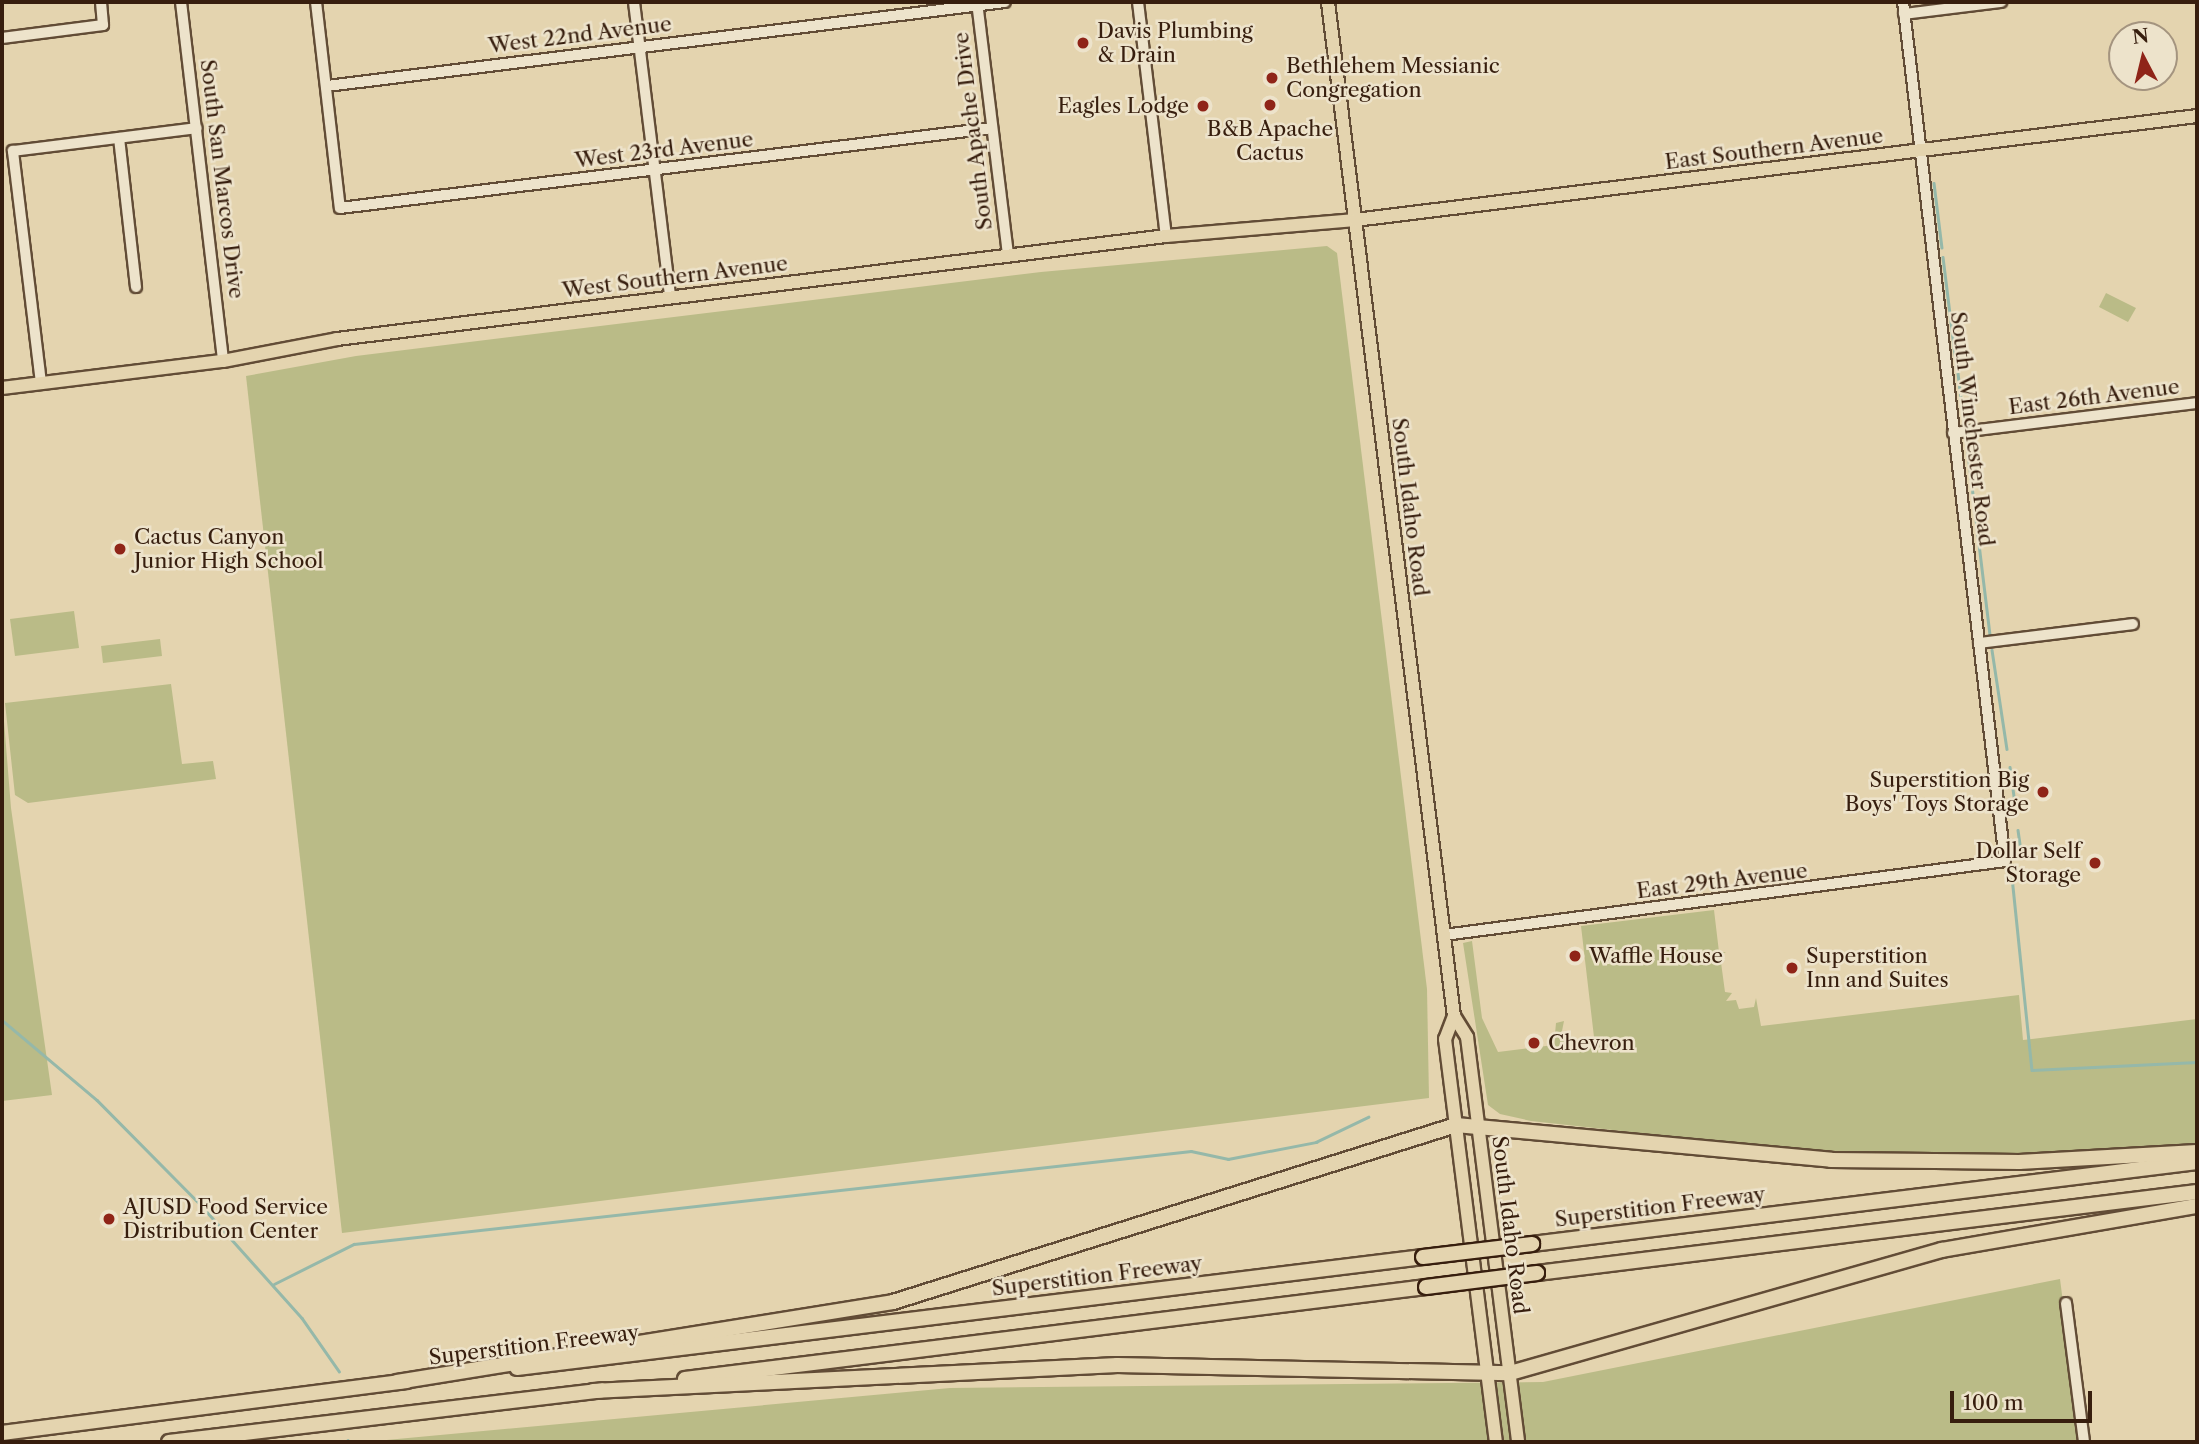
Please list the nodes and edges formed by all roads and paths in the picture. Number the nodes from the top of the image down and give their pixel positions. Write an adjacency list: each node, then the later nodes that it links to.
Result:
1 (101, 2): 12 (street)
2 (181, 2): 16 (street, South San Marcos Drive)
3 (316, 2): 14 (street)
4 (634, 2): 13 (street)
5 (1005, 2): 10 (street, West 22nd Avenue)
6 (1138, 2): 22 (street)
7 (1328, 2): 21 (main road, South Idaho Road)
8 (1903, 2): 11 (street, South Winchester Road)
9 (2001, 2): 11 (street)
10 (977, 3): 13 (street, West 22nd Avenue); 17 (street, South Apache Drive)
11 (1904, 14): 19 (street, South Winchester Road)
12 (2, 38)
13 (639, 47): 14 (street, West 22nd Avenue); 20 (street)
14 (327, 86): 20 (street, West 23rd Avenue)
15 (2197, 116): 19 (main road, East Southern Avenue)
16 (197, 128): 18 (street); 26 (street, South San Marcos Drive)
17 (992, 128): 20 (street, West 23rd Avenue); 23 (street, South Apache Drive)
18 (119, 138): 24 (street); 27 (street)
19 (1918, 150): 21 (main road, East Southern Avenue); 30 (street, South Winchester Road)
20 (654, 171): 25 (street)
21 (1355, 220): 22 (main road, West Southern Avenue); 34 (main road, South Idaho Road)
22 (1166, 236): 23 (main road, West Southern Avenue)
23 (1008, 256): 25 (main road, West Southern Avenue)
24 (136, 287)
25 (670, 297): 26 (main road, West Southern Avenue)
26 (223, 361): 27 (main road, West Southern Avenue)
27 (41, 383): 28 (main road, West Southern Avenue)
28 (2, 388)
29 (2197, 403): 30 (street, East 26th Avenue)
30 (1953, 433): 32 (street, South Winchester Road)
31 (2133, 624): 32 (street)
32 (1979, 643): 33 (street, South Winchester Road)
33 (2005, 861): 34 (street, East 29th Avenue)
34 (1444, 935): 35 (main road, South Idaho Road)
35 (1454, 1016): 36 (main road, South Idaho Road); 37 (main road, South Idaho Road)
36 (1478, 1124): 37 (highway); 38 (highway); 43 (main road, South Idaho Road)
37 (1456, 1125): 44 (main road, South Idaho Road); 45 (highway)
38 (2197, 1152)
39 (2197, 1161): 45 (highway, Superstition Freeway, bridge)
40 (2197, 1192): 46 (highway, bridge)
41 (2197, 1206): 43 (highway)
42 (2066, 1303): 53 (street)
43 (1510, 1373): 44 (highway); 52 (main road, South Idaho Road)
44 (1488, 1375): 46 (highway); 51 (main road, South Idaho Road)
45 (397, 1382): 48 (highway, Superstition Freeway)
46 (593, 1391): 47 (highway)
47 (327, 1424): 49 (highway); 50 (highway)
48 (2, 1432)
49 (169, 1442)
50 (225, 1442)
51 (1496, 1442)
52 (1518, 1442)
53 (2084, 1442)

